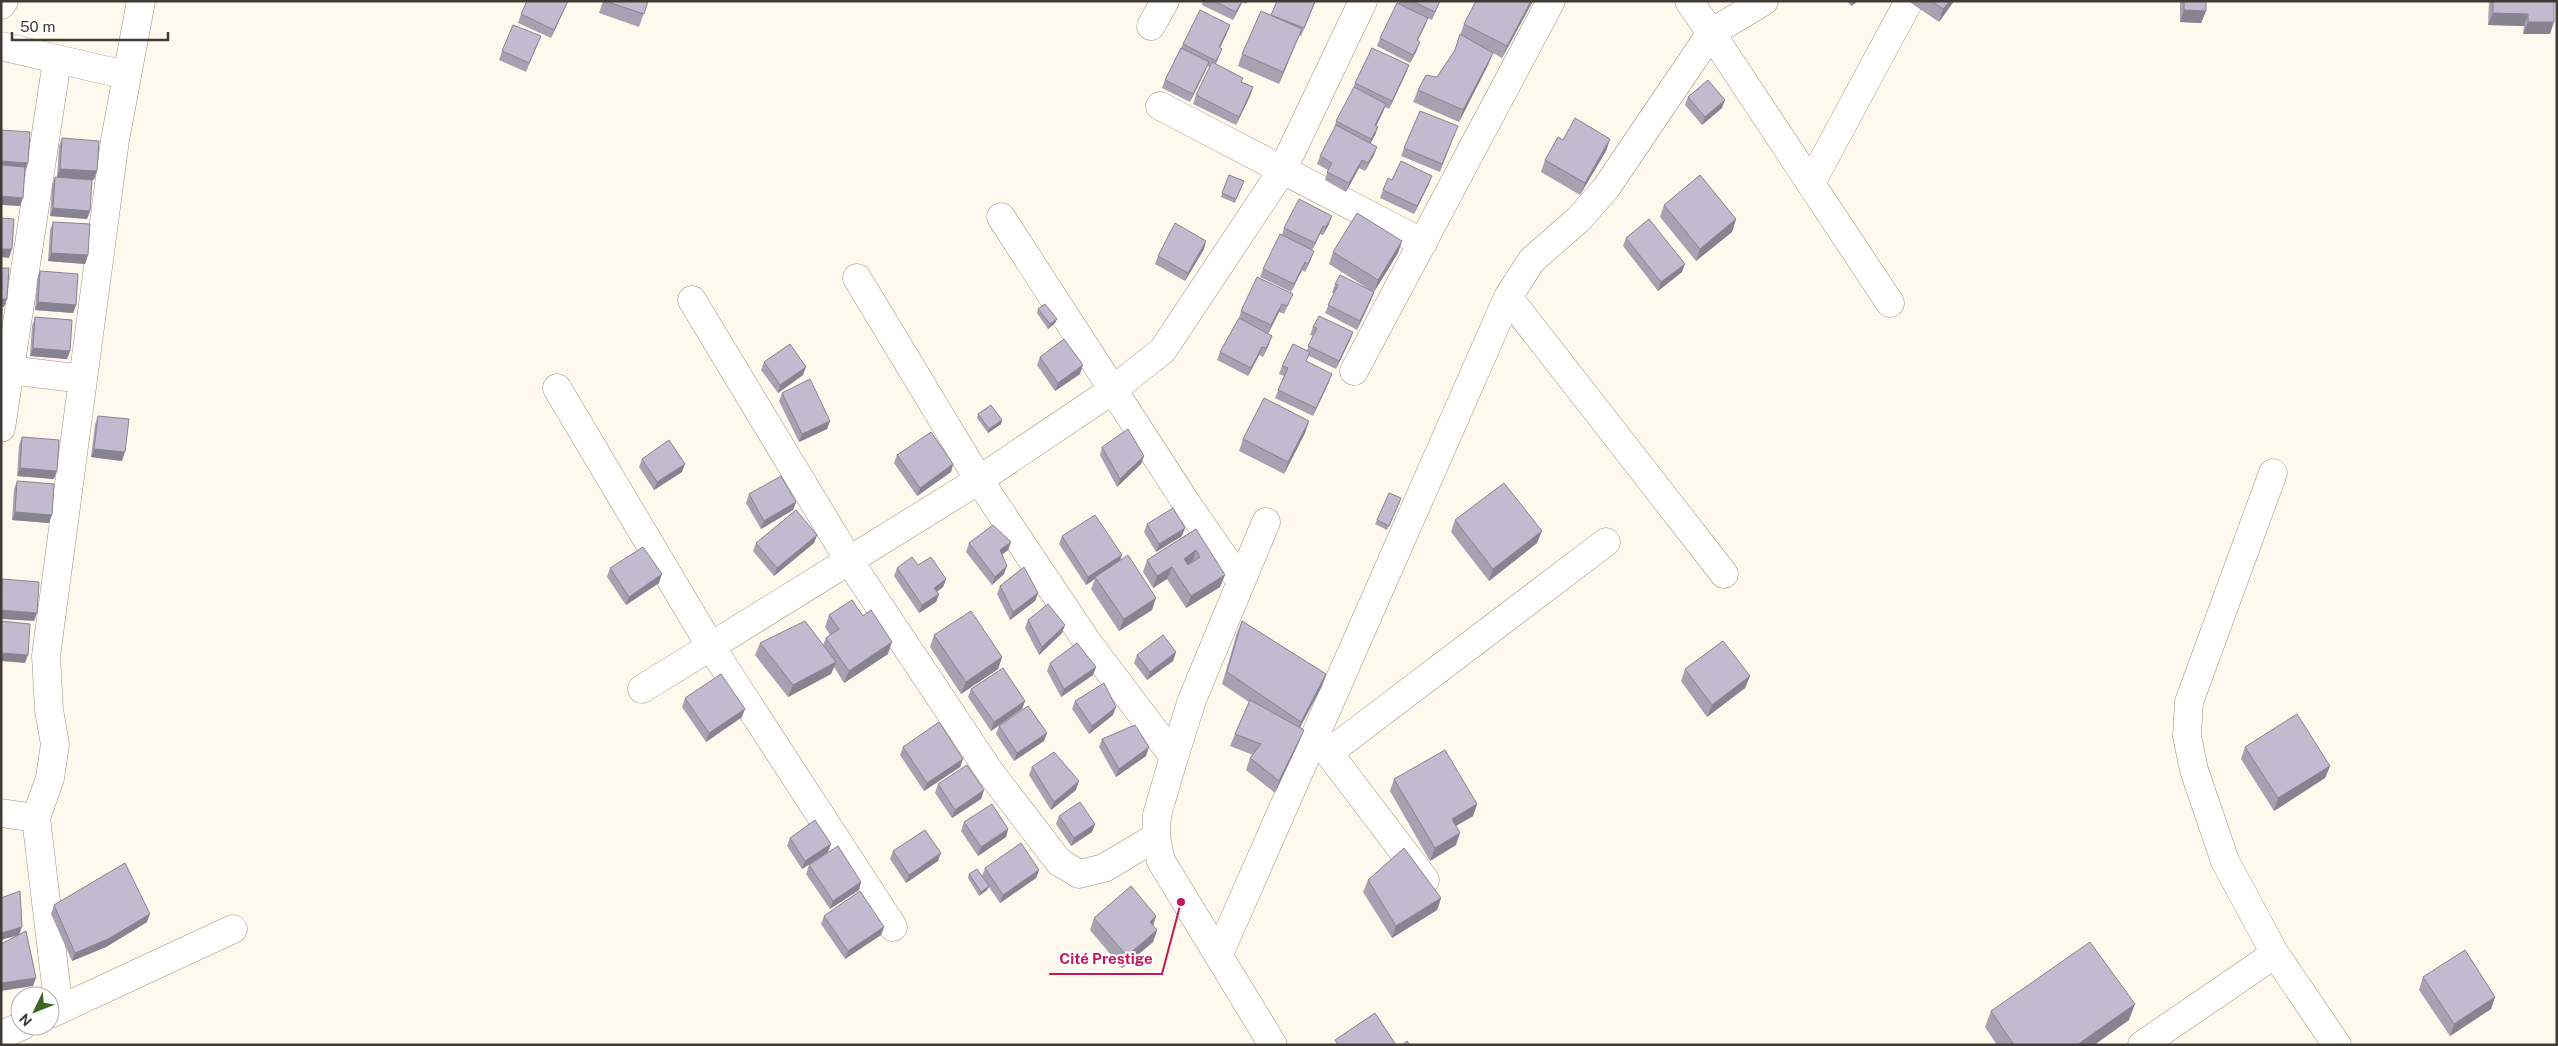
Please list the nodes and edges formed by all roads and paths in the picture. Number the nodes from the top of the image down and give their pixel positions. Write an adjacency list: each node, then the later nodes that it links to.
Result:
1 (4, 1): 9 (street)
2 (140, 1): 14 (street)
3 (1165, 1): 10 (street)
4 (1363, 1): 16 (street)
5 (1551, 1): 19 (street)
6 (1689, 1): 11 (street)
7 (1764, 1): 11 (street)
8 (1909, 1): 17 (street)
9 (1, 5)
10 (1151, 26)
11 (1711, 33): 17 (street); 21 (street)
12 (1, 46): 13 (street)
13 (57, 61): 14 (street); 24 (street)
14 (126, 75): 26 (street)
15 (1160, 106): 16 (street)
16 (1283, 169): 19 (street); 28 (street)
17 (1811, 183): 23 (street)
18 (1001, 217): 28 (street)
19 (1423, 242): 25 (street)
20 (857, 278): 31 (street)
21 (1508, 297): 35 (street); 39 (street)
22 (692, 300): 34 (street)
23 (1890, 303)
24 (6, 370): 26 (street); 29 (street)
25 (1354, 370)
26 (83, 379): 42 (street)
27 (557, 388): 37 (street)
28 (1114, 389): 31 (street); 36 (street)
29 (1, 428)
30 (2273, 473): 48 (street)
31 (979, 480): 34 (street); 40 (street)
32 (1266, 522): 36 (street)
33 (1606, 542): 39 (street)
34 (850, 562): 37 (street); 43 (street)
35 (1724, 574)
36 (1241, 582): 40 (street)
37 (712, 647): 38 (street); 45 (street)
38 (642, 689)
39 (1321, 744): 44 (street); 47 (street)
40 (1174, 757): 43 (street)
41 (1, 813): 42 (street)
42 (36, 818): 49 (street)
43 (1156, 837): 47 (street)
44 (1432, 889)
45 (893, 927)
46 (233, 929): 50 (street)
47 (1219, 954): 51 (street)
48 (2275, 954): 52 (street); 53 (street)
49 (52, 986)
50 (60, 1010)
51 (1273, 1045)
52 (2142, 1045)
53 (2337, 1045)

